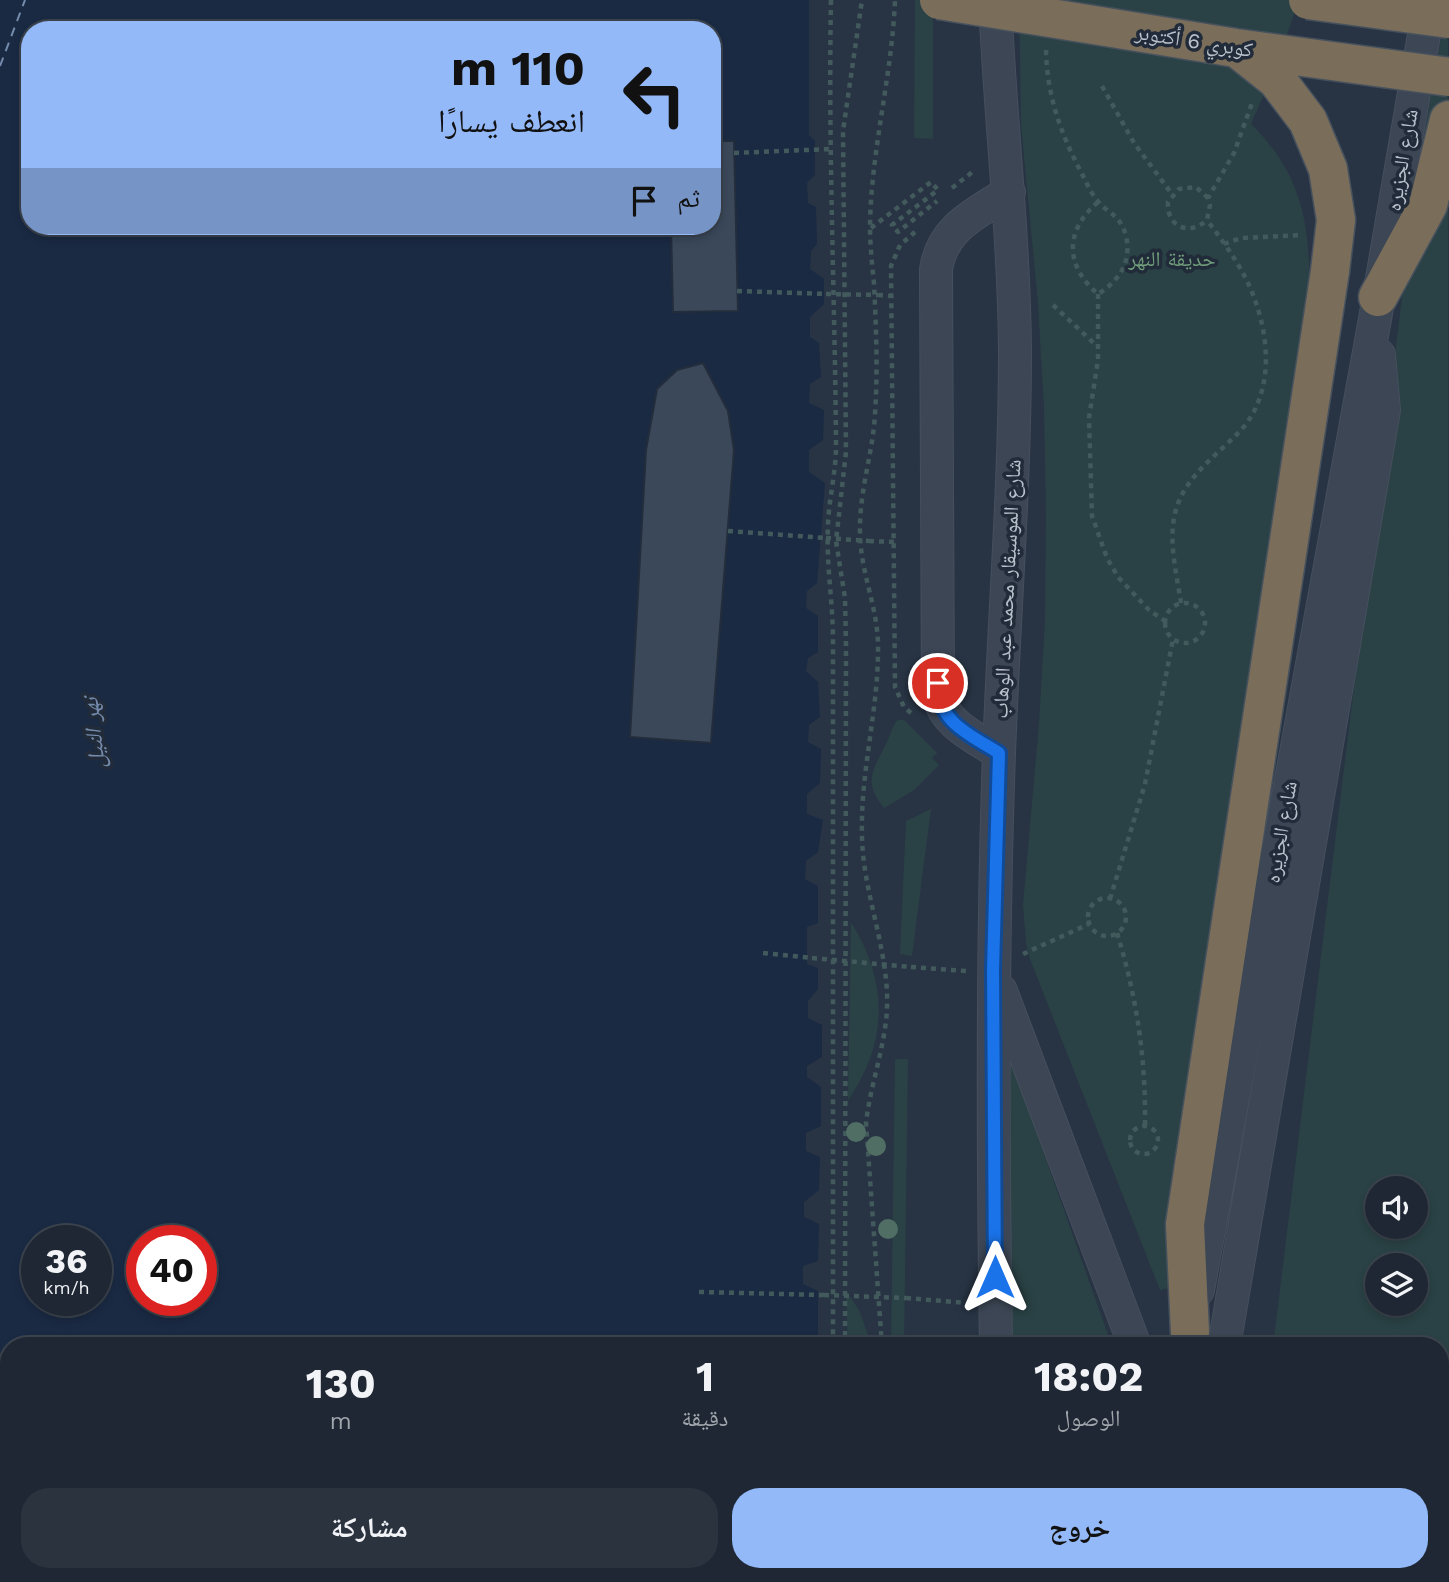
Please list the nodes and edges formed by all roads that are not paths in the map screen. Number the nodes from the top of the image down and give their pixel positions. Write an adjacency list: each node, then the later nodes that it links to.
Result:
1 (939, 0): 6 (highway, كوبري 6 أكتوبر, bridge)
2 (995, 0): 9 (street, شارع الموسيقار محمد عبد الوهاب)
3 (1308, 0): 5 (highway, bridge)
4 (1430, 0): 10 (street, شارع الجزيره)
5 (1449, 19)
6 (1236, 48): 7 (highway, كوبري 6 أكتوبر, bridge); 15 (highway, bridge)
7 (1449, 77)
8 (1449, 120): 10 (highway)
9 (1009, 192): 11 (street, شارع الموسيقار محمد عبد الوهاب); 11 (street)
10 (1377, 308): 16 (street, شارع الجزيره)
11 (999, 753): 12 (street, شارع الموسيقار محمد عبد الوهاب)
12 (993, 970): 13 (street, شارع الموسيقار محمد عبد الوهاب); 14 (street)
13 (996, 1337)
14 (1132, 1337)
15 (1200, 1337)
16 (1202, 1337)

